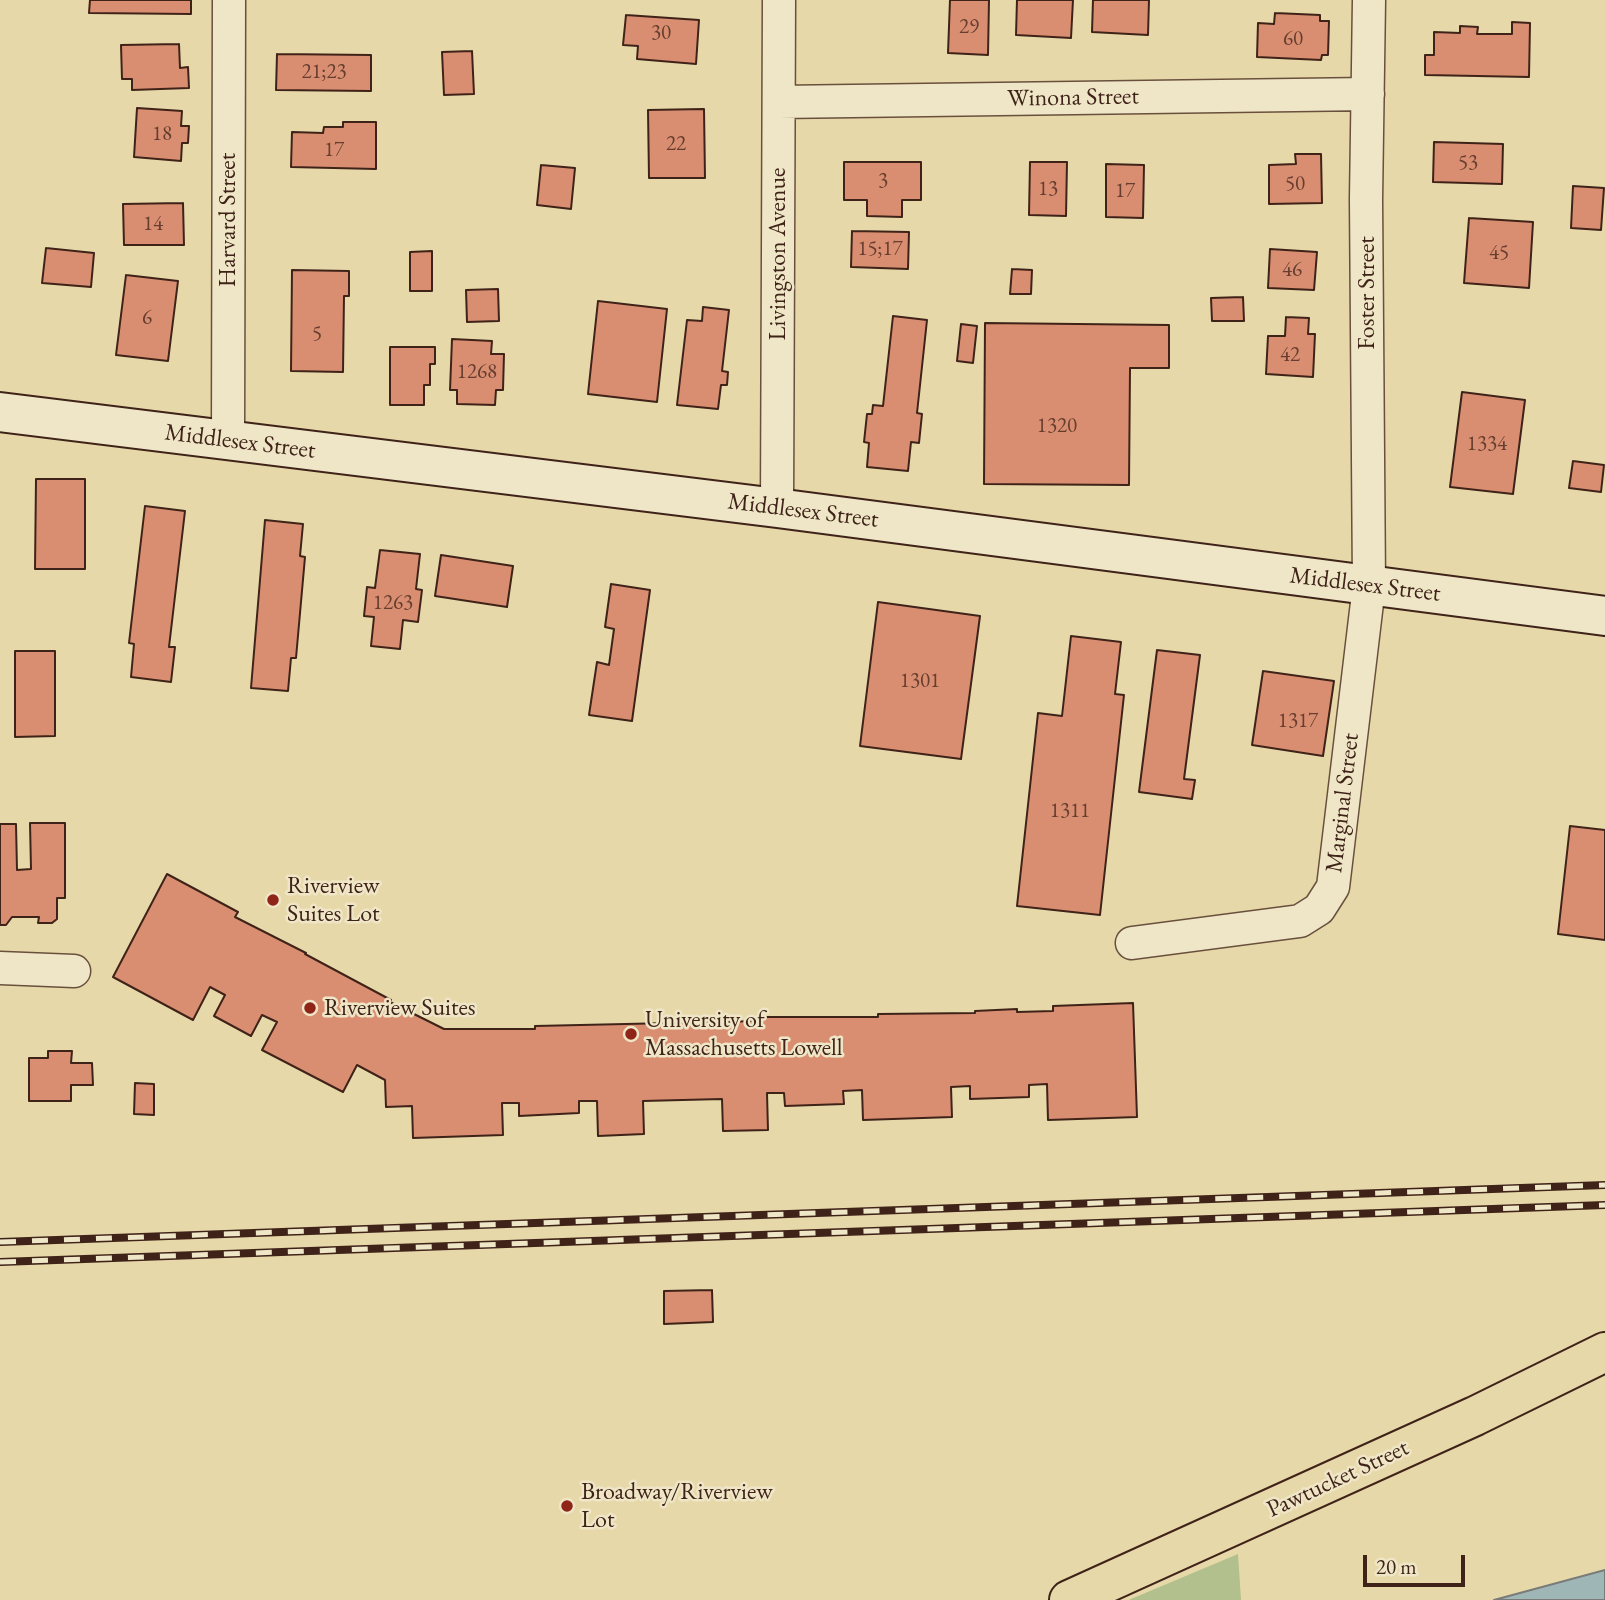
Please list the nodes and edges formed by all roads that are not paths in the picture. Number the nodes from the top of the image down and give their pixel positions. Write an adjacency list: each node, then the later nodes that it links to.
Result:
1 (229, 0): 7 (street, Harvard Street)
2 (779, 0): 5 (street, Livingston Avenue)
3 (1369, 0): 4 (street, Foster Street)
4 (1368, 94): 5 (street, Winona Street); 9 (street, Foster Street)
5 (779, 102): 8 (street, Livingston Avenue)
6 (0, 412): 7 (main road, Middlesex Street)
7 (228, 441): 8 (main road, Middlesex Street)
8 (777, 508): 9 (main road, Middlesex Street)
9 (1369, 586): 10 (main road, Middlesex Street); 11 (street, Marginal Street)
10 (1605, 616)
11 (1132, 943)
12 (0, 968): 13 (street)
13 (74, 971)
14 (1605, 1352): 15 (main road, Pawtucket Street)
15 (1069, 1600)

